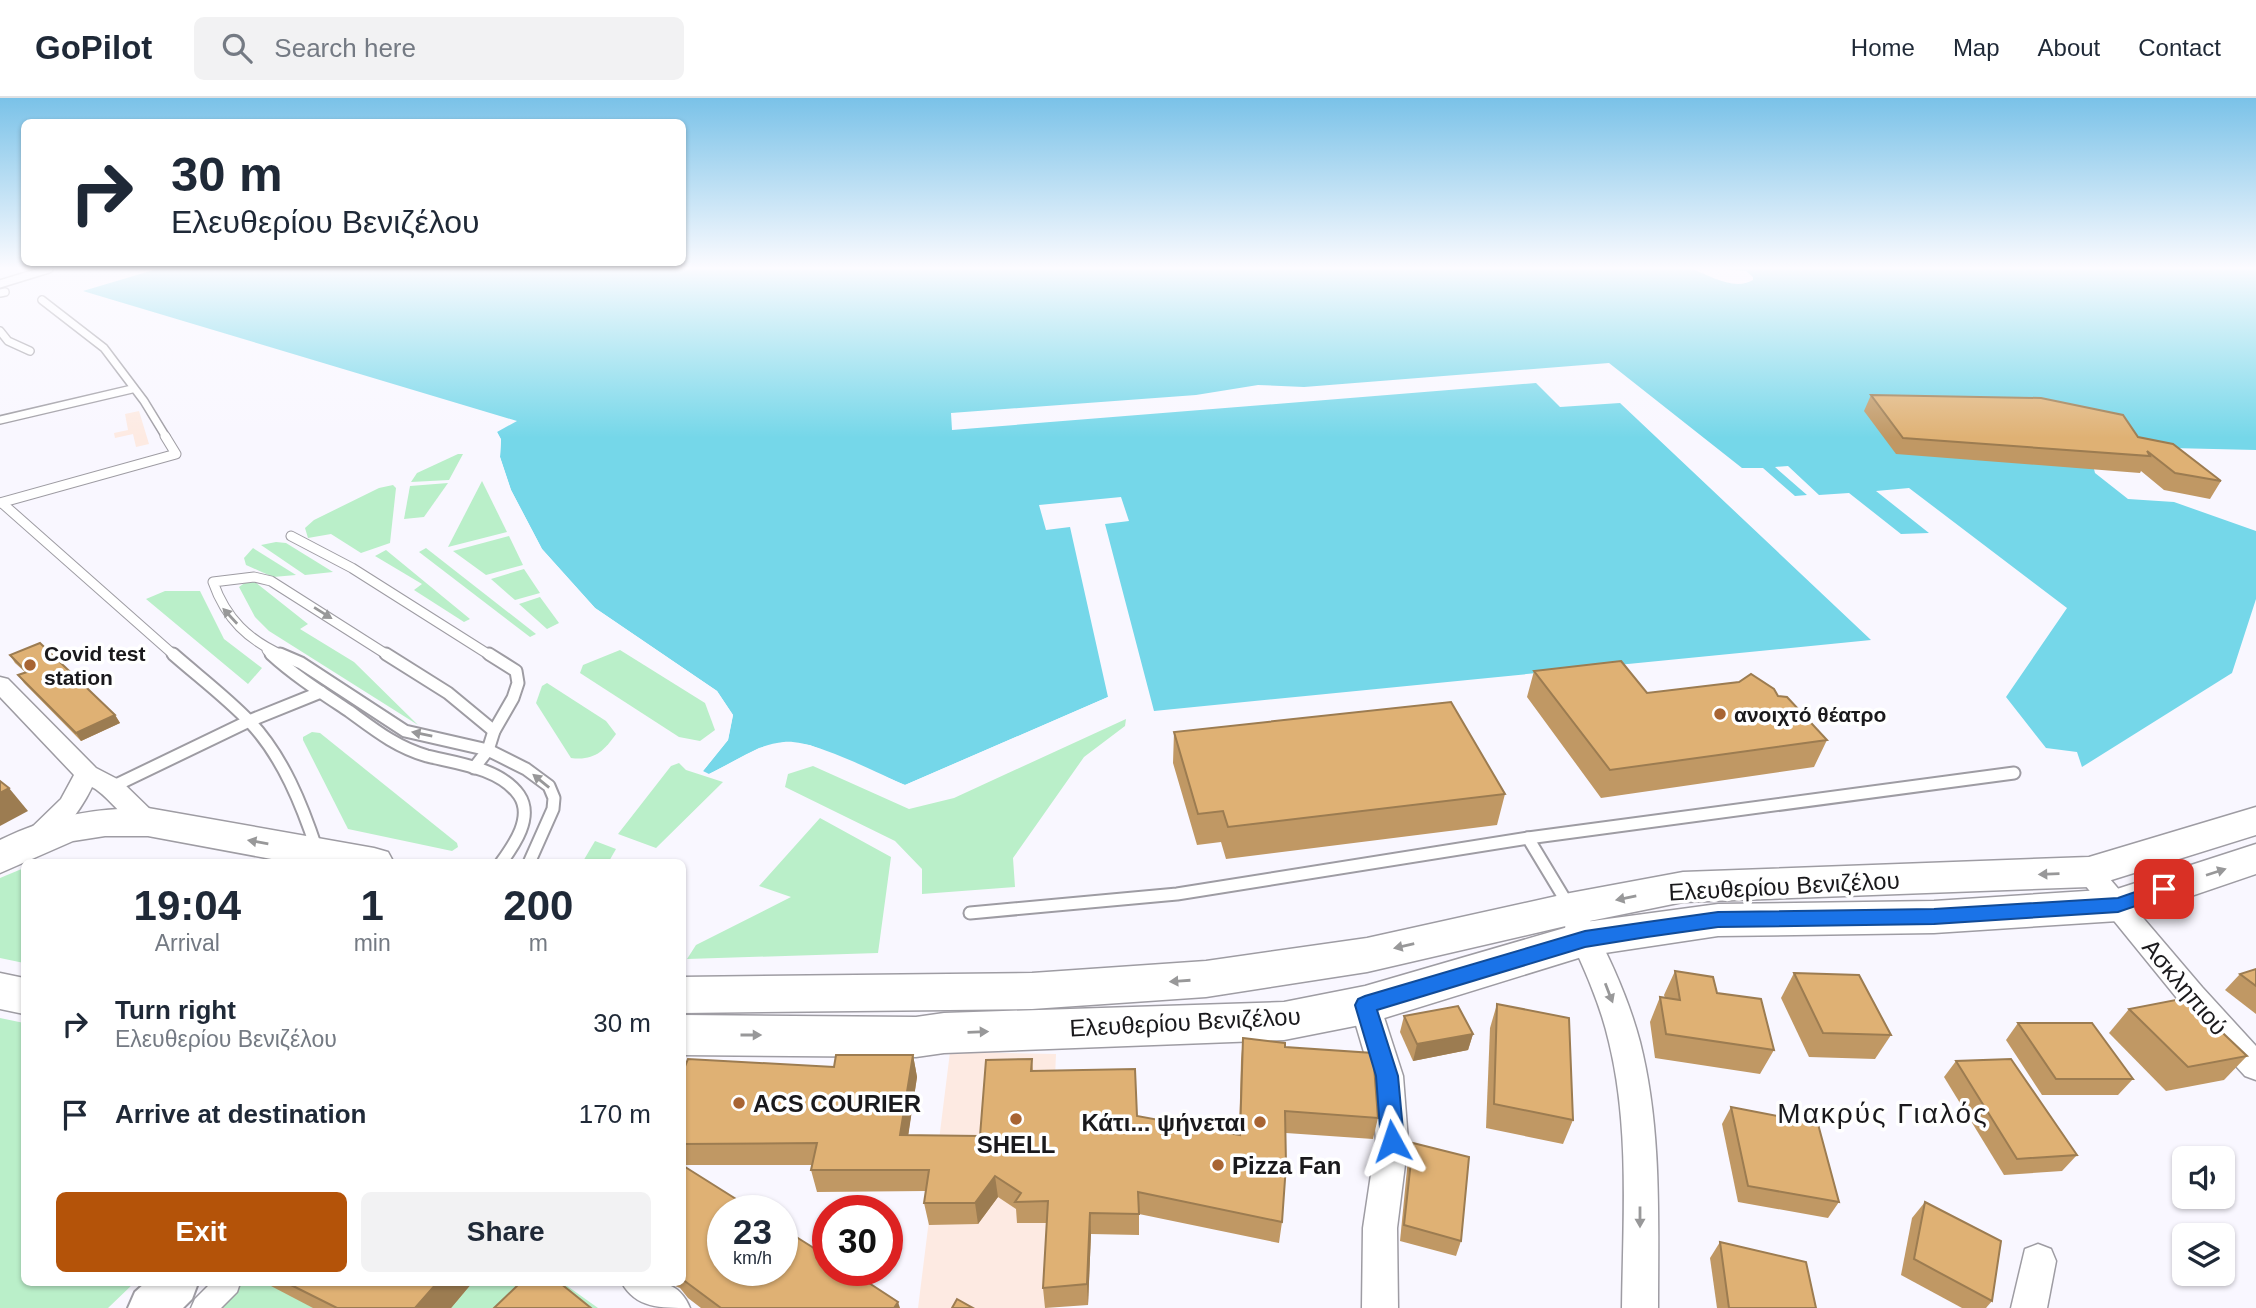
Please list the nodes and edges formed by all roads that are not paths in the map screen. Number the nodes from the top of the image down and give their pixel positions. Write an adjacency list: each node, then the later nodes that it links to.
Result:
1 (75, 325): 6 (lane)
2 (0, 331): 3 (lane)
3 (13, 344): 4 (lane); 5 (lane)
4 (0, 347)
5 (30, 351)
6 (132, 389): 7 (lane); 8 (lane)
7 (0, 420)
8 (57, 488): 9 (lane); 9 (lane)
9 (1, 501): 14 (lane)
10 (291, 536): 15 (lane)
11 (262, 646): 13 (lane); 15 (lane, one-way to 15); 16 (lane, one-way to 11)
12 (0, 684): 19 (street)
13 (321, 692): 14 (lane); 17 (lane)
14 (249, 721): 20 (lane); 25 (lane)
15 (494, 731): 16 (lane)
16 (488, 750): 17 (lane); 29 (lane, one-way to 16)
17 (474, 768): 28 (lane)
18 (2014, 773): 23 (lane)
19 (87, 774): 20 (street); 24 (street)
20 (111, 787): 22 (street)
21 (2256, 821): 31 (main road, Ελευθερίου Βενιζέλου)
22 (148, 822): 24 (main road); 25 (main road, one-way to 22)
23 (1528, 838): 33 (lane); 34 (lane)
24 (36, 839): 26 (main road)
25 (318, 852): 27 (main road)
26 (0, 858)
27 (354, 859)
28 (504, 859)
29 (531, 859)
30 (2256, 859): 32 (main road, Ελευθερίου Βενιζέλου, one-way to 30)
31 (2088, 872): 32 (street, Ασκληπιού); 34 (main road, Ελευθερίου Βενιζέλου, one-way to 34)
32 (2118, 905): 34 (main road, Ελευθερίου Βενιζέλου); 40 (street, Ασκληπιού)
33 (970, 913)
34 (1577, 924): 37 (main road, Ελευθερίου Βενιζέλου, one-way to 37); 38 (main road, Ελευθερίου Βενιζέλου); 49 (street, one-way to 49)
35 (0, 991): 36 (main road)
36 (21, 995)
37 (686, 995)
38 (1365, 1005): 39 (main road, Ελευθερίου Βενιζέλου, one-way to 38); 48 (street)
39 (686, 1035)
40 (2256, 1067)
41 (2038, 1261): 50 (street)
42 (173, 1286): 45 (street)
43 (225, 1286): 46 (street)
44 (644, 1286): 47 (street)
45 (151, 1308)
46 (204, 1308)
47 (672, 1308)
48 (1380, 1308)
49 (1640, 1308)
50 (2029, 1308)

